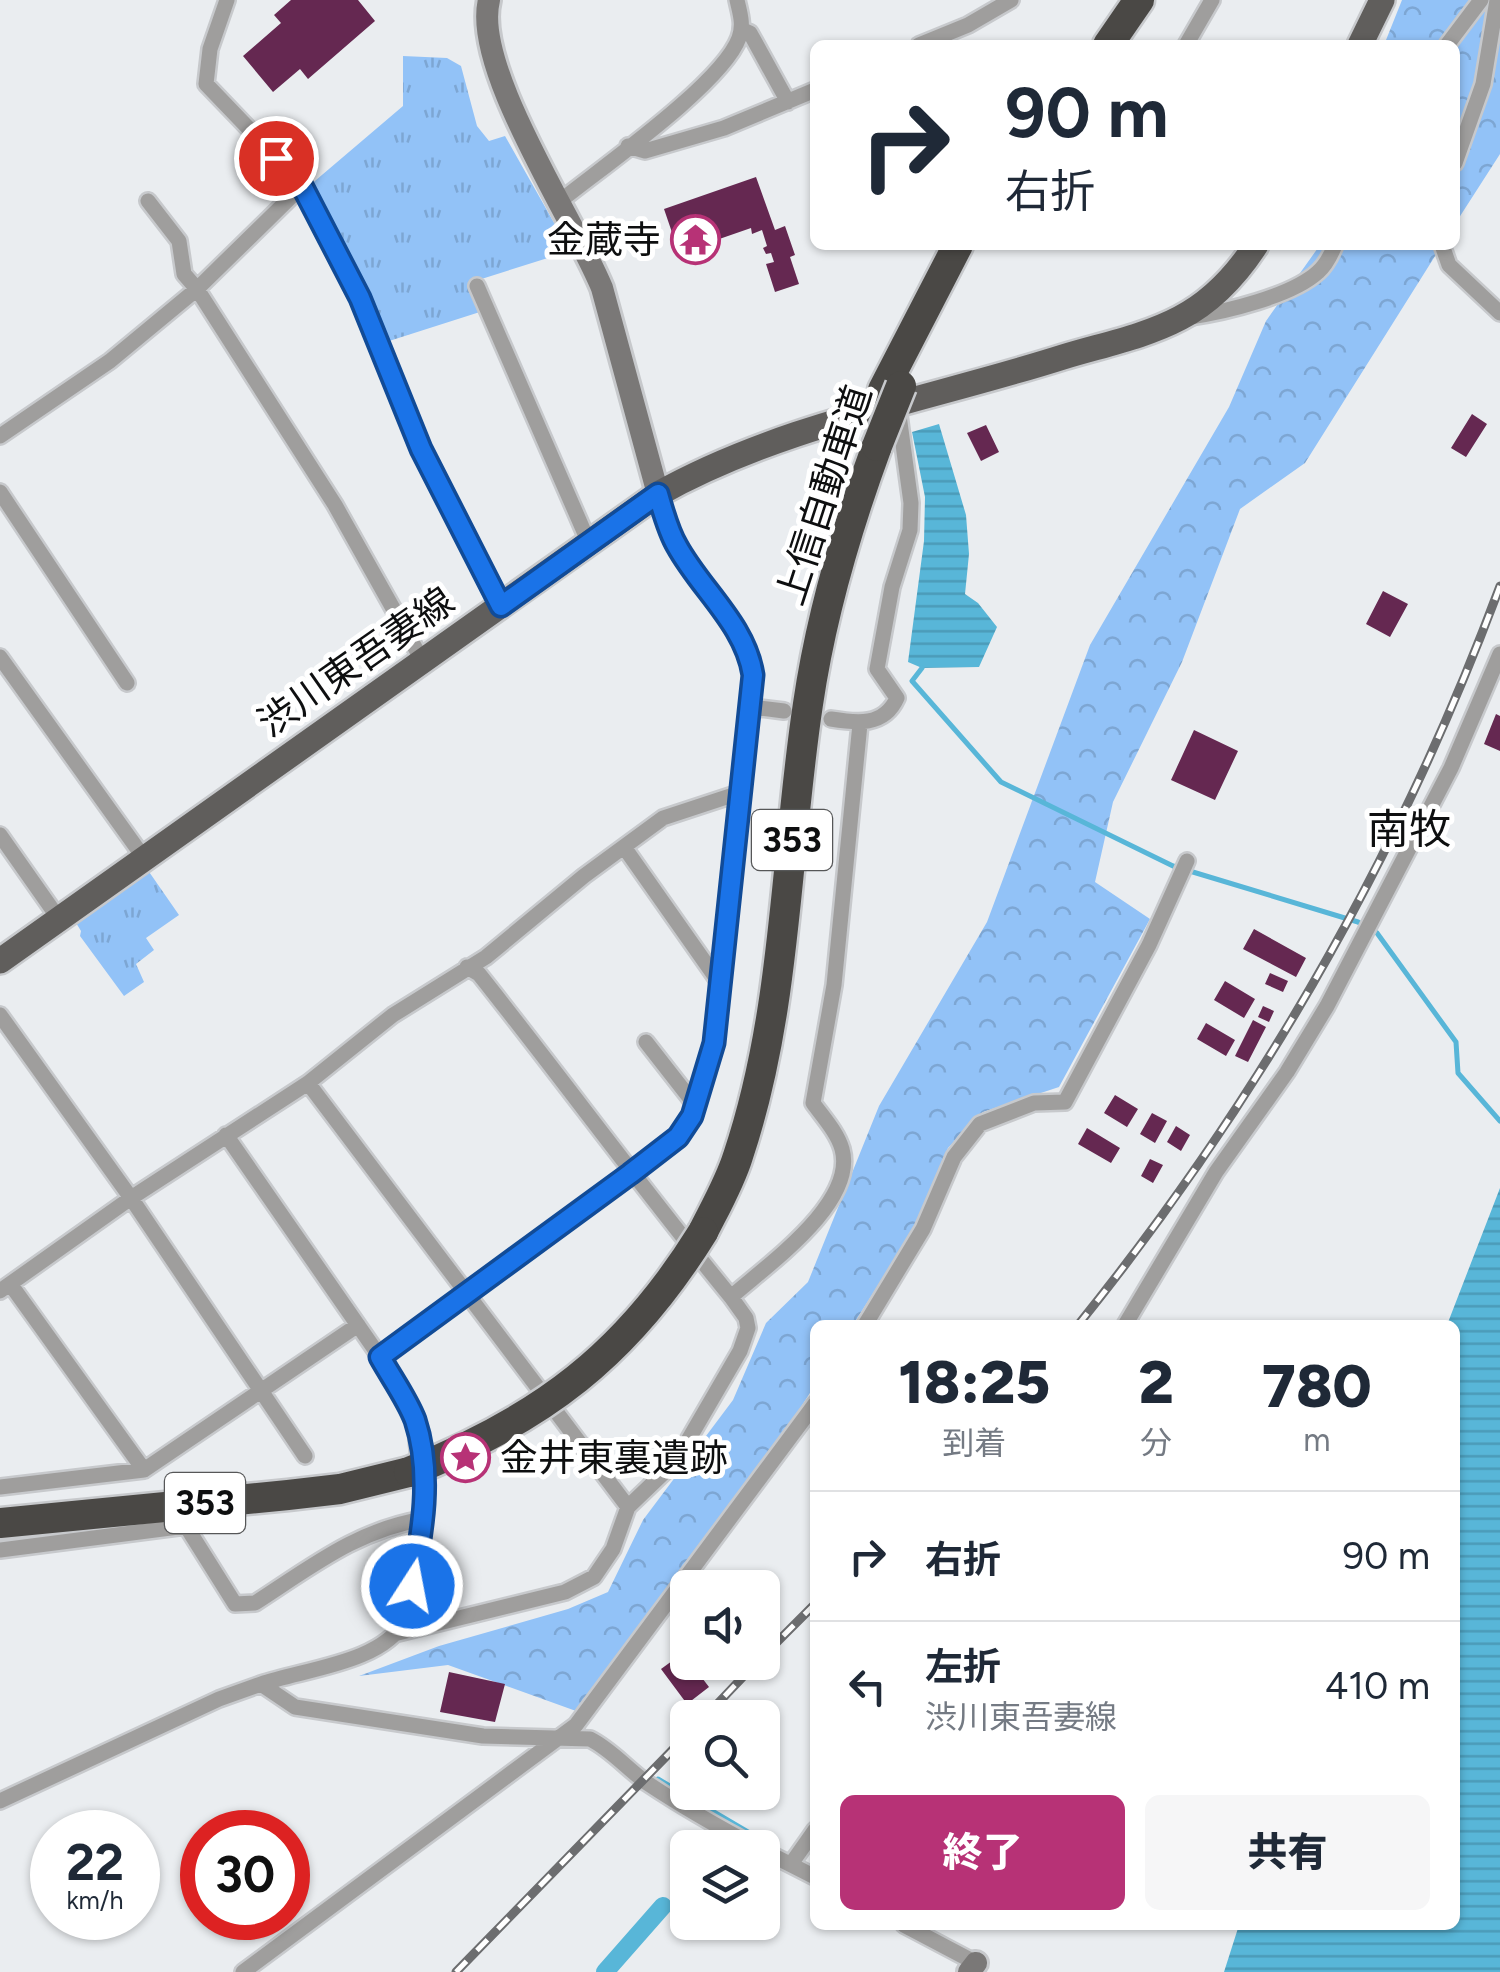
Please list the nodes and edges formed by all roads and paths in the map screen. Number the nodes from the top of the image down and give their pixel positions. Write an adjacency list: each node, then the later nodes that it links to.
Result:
1 (228, 0): 21 (street)
2 (489, 0): 23 (street)
3 (1011, 0): 11 (street)
4 (1119, 0): 12 (highway)
5 (1139, 0): 13 (highway)
6 (1212, 0): 14 (street)
7 (1382, 0): 15 (main road)
8 (1481, 0): 16 (street)
9 (1497, 0): 20 (street)
10 (741, 11): 18 (street); 19 (street)
11 (931, 40)
12 (1093, 40)
13 (1111, 40)
14 (1189, 40)
15 (1362, 40)
16 (1452, 40)
17 (810, 92): 18 (street)
18 (788, 102): 19 (street)
19 (628, 146): 23 (street)
20 (1460, 149)
21 (300, 182): 31 (street); 39 (street)
22 (148, 201): 31 (street)
23 (559, 202): 37 (street)
24 (956, 250): 29 (highway, 上信自動車道 / 353)
25 (970, 250): 29 (highway, 上信自動車道 / 353)
26 (1252, 250): 33 (main road, 渋川東吾妻線)
27 (1332, 250): 33 (street)
28 (1444, 250): 32 (street)
29 (948, 276): 74 (highway, 上信自動車道 / 353, bridge)
30 (477, 286): 38 (street)
31 (198, 289): 35 (street); 42 (street)
32 (1500, 314)
33 (1181, 318): 34 (main road, 渋川東吾妻線)
34 (898, 404): 37 (main road, 渋川東吾妻線); 47 (street)
35 (0, 436)
36 (0, 492): 43 (street)
37 (658, 494): 38 (main road, 渋川東吾妻線); 44 (street)
38 (588, 543): 39 (main road, 渋川東吾妻線)
39 (501, 606): 42 (main road, 渋川東吾妻線)
40 (1500, 654): 68 (street)
41 (0, 656): 51 (street)
42 (422, 660): 51 (main road, 渋川東吾妻線)
43 (128, 683)
44 (752, 707): 45 (street); 48 (street)
45 (784, 711)
46 (830, 719): 47 (street)
47 (860, 724): 66 (street)
48 (739, 793): 50 (street); 56 (street)
49 (0, 835): 53 (street)
50 (624, 847): 55 (street); 56 (street)
51 (144, 858): 53 (main road, 渋川東吾妻線)
52 (1187, 861): 67 (street)
53 (59, 918): 54 (main road, 渋川東吾妻線)
54 (0, 961)
55 (467, 967): 59 (street); 62 (street)
56 (721, 985): 60 (street)
57 (0, 1015): 63 (street)
58 (646, 1042): 60 (street)
59 (308, 1083): 61 (street); 65 (street)
60 (696, 1106): 62 (street)
61 (226, 1134): 63 (street); 69 (street)
62 (630, 1174): 65 (street); 66 (street)
63 (132, 1198): 64 (street); 71 (street)
64 (5, 1288): 75 (street)
65 (468, 1292): 70 (street); 77 (street)
66 (731, 1297): 77 (street)
67 (868, 1320)
68 (1128, 1320)
69 (358, 1326): 70 (street); 71 (street)
70 (380, 1357): 79 (street)
71 (258, 1390): 73 (street); 75 (street)
72 (810, 1411): 84 (street)
73 (305, 1456)
74 (408, 1465): 78 (highway, 上信自動車道 / 353); 80 (highway, 上信自動車道 / 353)
75 (144, 1470): 76 (street)
76 (0, 1487)
77 (628, 1507): 82 (street)
78 (0, 1508)
79 (425, 1518): 81 (street); 82 (street)
80 (0, 1523)
81 (0, 1550)
82 (398, 1633): 83 (street)
83 (261, 1684): 84 (street); 85 (street)
84 (563, 1736): 86 (street); 93 (street)
85 (0, 1800)
86 (723, 1830)
87 (810, 1837): 89 (street)
88 (780, 1859): 89 (street)
89 (791, 1864): 90 (street)
90 (810, 1875)
91 (912, 1930): 92 (street)
92 (973, 1968)
93 (243, 1972)

